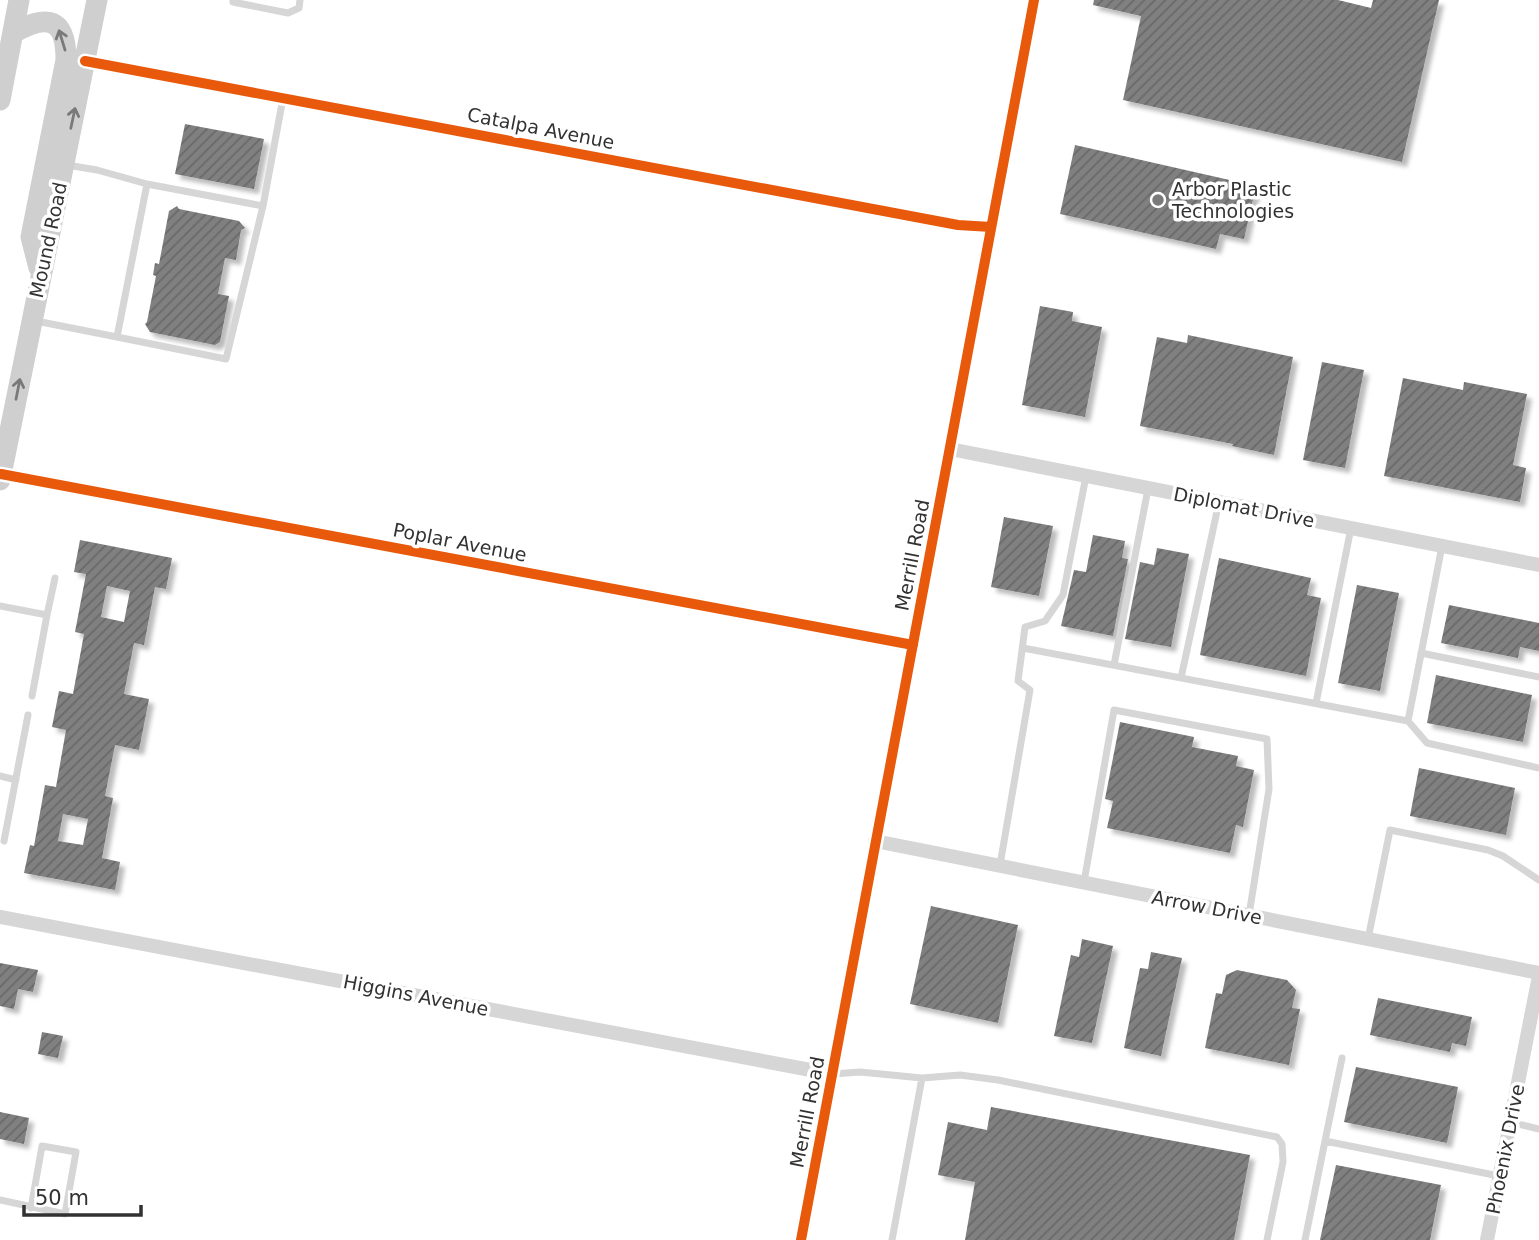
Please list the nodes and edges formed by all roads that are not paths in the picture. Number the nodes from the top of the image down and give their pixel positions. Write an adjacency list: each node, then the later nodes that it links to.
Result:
1 (97, 0): 6 (main road, Mound Road)
2 (233, 0): 3 (lane)
3 (300, 0)
4 (1034, 0): 12 (street, Merrill Road)
5 (11, 25): 8 (main road); 9 (main road, one-way to 5)
6 (85, 61): 7 (street, Catalpa Avenue); 9 (main road, Mound Road, one-way to 6)
7 (283, 98): 11 (lane); 12 (street, Catalpa Avenue)
8 (0, 100)
9 (55, 162): 10 (lane); 13 (main road, Mound Road)
10 (147, 184): 11 (lane); 14 (lane)
11 (263, 206): 14 (lane)
12 (991, 228): 15 (street, Merrill Road)
13 (32, 320): 14 (lane); 17 (main road, Mound Road, one-way to 13)
14 (117, 337)
15 (950, 449): 16 (street, Diplomat Drive); 26 (street, Merrill Road)
16 (1086, 475): 18 (street, Diplomat Drive); 27 (lane)
17 (1, 477): 26 (street, Poplar Avenue)
18 (1149, 488): 19 (street, Diplomat Drive); 29 (lane)
19 (1219, 502): 20 (street, Diplomat Drive); 31 (lane)
20 (1351, 528): 21 (street, Diplomat Drive); 33 (lane)
21 (1442, 546): 22 (street, Diplomat Drive); 28 (lane)
22 (1539, 565)
23 (55, 578): 25 (lane)
24 (0, 606): 25 (lane)
25 (47, 615): 32 (lane)
26 (913, 645): 40 (street, Merrill Road)
27 (1023, 648): 29 (lane); 41 (lane)
28 (1421, 653): 30 (lane); 35 (lane)
29 (1114, 665): 31 (lane)
30 (1539, 677)
31 (1181, 678): 33 (lane)
32 (32, 696)
33 (1316, 704): 35 (lane)
34 (28, 715): 38 (lane)
35 (1408, 721): 36 (lane)
36 (1539, 768)
37 (0, 776): 38 (lane)
38 (16, 780): 39 (lane)
39 (4, 841)
40 (876, 841): 41 (street, Arrow Drive); 49 (street, Merrill Road)
41 (1000, 866): 43 (street, Arrow Drive)
42 (1539, 880): 46 (lane)
43 (1084, 883): 44 (street, Arrow Drive); 44 (lane)
44 (1249, 915): 46 (street, Arrow Drive)
45 (0, 917): 49 (street, Higgins Avenue)
46 (1368, 939): 47 (street, Arrow Drive)
47 (1539, 974): 51 (street, Phoenix Drive)
48 (1342, 1058): 53 (lane)
49 (832, 1074): 50 (lane); 57 (street, Merrill Road)
50 (922, 1078): 58 (lane); 59 (lane)
51 (1510, 1122): 52 (lane); 54 (street, Phoenix Drive)
52 (1539, 1129)
53 (1325, 1141): 54 (lane); 60 (lane)
54 (1500, 1177): 61 (street, Phoenix Drive)
55 (0, 1200): 56 (lane)
56 (32, 1208): 56 (lane)
57 (801, 1240)
58 (892, 1240)
59 (1267, 1240)
60 (1305, 1240)
61 (1487, 1240)

